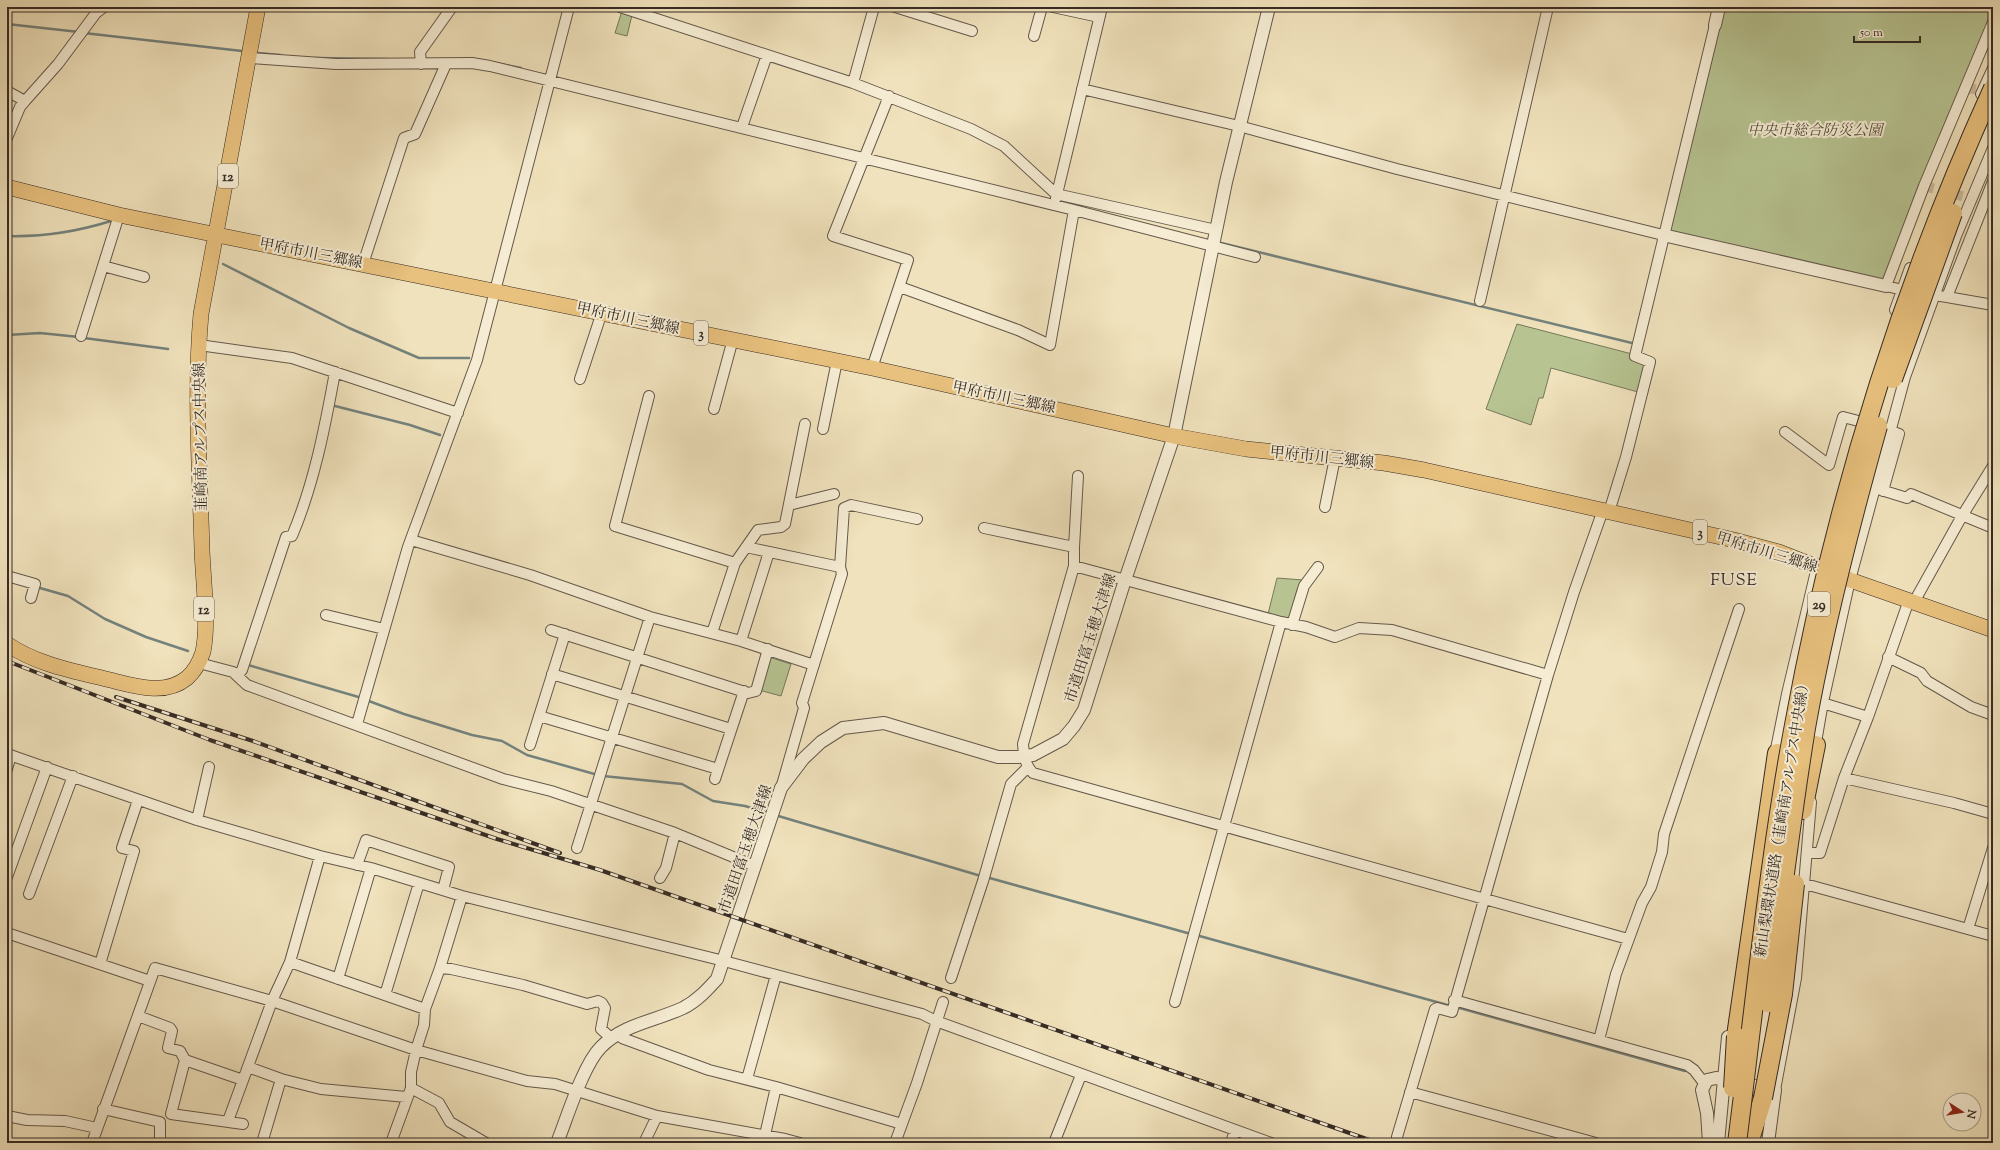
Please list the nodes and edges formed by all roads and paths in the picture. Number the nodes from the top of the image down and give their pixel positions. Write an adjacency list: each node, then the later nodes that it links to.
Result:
1 (104, 7): 29 (street)
2 (258, 7): 19 (main road, 韮崎南アルプス中央線 / 12)
3 (452, 7): 20 (street)
4 (569, 7): 23 (street)
5 (620, 7): 18 (street)
6 (874, 7): 24 (street)
7 (895, 7): 16 (street)
8 (1042, 7): 17 (street)
9 (1053, 7): 13 (street)
10 (1269, 7): 32 (street, 市道田富玉穂大津線)
11 (1548, 7): 38 (street)
12 (1719, 7): 15 (street)
13 (1101, 12): 25 (street)
14 (1993, 22): 50 (street)
15 (1715, 25): 44 (street)
16 (972, 31)
17 (1034, 36)
18 (767, 55): 24 (street); 31 (street)
19 (249, 58): 20 (street); 43 (main road, 韮崎南アルプス中央線 / 12)
20 (421, 60): 21 (street)
21 (446, 64): 23 (street); 47 (street)
22 (1993, 68): 53 (street)
23 (551, 78): 31 (street); 52 (street)
24 (853, 83): 28 (street)
25 (1082, 88): 32 (street); 39 (street)
26 (1993, 88): 225 (highway, 新山梨環状道路（韮崎南アルプス中央線） / 29, bridge)
27 (7, 91): 29 (street)
28 (889, 96): 35 (street); 39 (street)
29 (25, 101): 33 (street)
30 (1993, 118): 226 (highway, 新山梨環状道路（韮崎南アルプス中央線） / 29, bridge)
31 (742, 124): 35 (street)
32 (1239, 126): 38 (street); 45 (street, 市道田富玉穂大津線)
33 (7, 138)
34 (1993, 148): 54 (street)
35 (865, 155): 39 (street); 51 (street)
36 (1993, 181): 40 (street)
37 (7, 187): 42 (main road, 甲府市川三郷線 / 3)
38 (1504, 195): 44 (street); 56 (street)
39 (1056, 201): 41 (street); 45 (street)
40 (1988, 203): 55 (street)
41 (1074, 210): 45 (street); 51 (street)
42 (119, 214): 43 (main road, 甲府市川三郷線 / 3); 48 (street)
43 (217, 234): 47 (main road, 甲府市川三郷線 / 3); 61 (main road, 韮崎南アルプス中央線 / 12)
44 (1663, 235): 50 (street); 82 (street)
45 (1214, 240): 46 (street); 74 (street, 市道田富玉穂大津線)
46 (1254, 256)
47 (363, 264): 52 (main road, 甲府市川三郷線 / 3)
48 (103, 266): 49 (street); 59 (street)
49 (144, 277)
50 (1886, 286): 53 (street)
51 (900, 287): 63 (street)
52 (495, 290): 58 (main road, 甲府市川三郷線 / 3); 68 (street)
53 (1901, 290): 54 (street); 69 (street)
54 (1933, 295): 55 (street); 72 (street)
55 (1947, 297): 57 (street)
56 (1480, 301)
57 (1993, 305)
58 (602, 312): 60 (main road, 甲府市川三郷線 / 3); 65 (street)
59 (81, 336)
60 (732, 339): 62 (main road, 甲府市川三郷線 / 3); 67 (street)
61 (199, 345): 64 (street); 116 (main road, 韮崎南アルプス中央線 / 12)
62 (838, 361): 63 (main road, 甲府市川三郷線 / 3); 71 (street)
63 (872, 368): 74 (main road, 甲府市川三郷線 / 3)
64 (335, 372): 68 (street); 119 (street)
65 (580, 379)
66 (649, 396): 91 (street)
67 (714, 409)
68 (458, 413): 87 (street)
69 (1859, 421): 72 (street); 73 (street); 95 (street)
70 (805, 424): 80 (street)
71 (822, 429)
72 (1890, 431): 78 (street)
73 (1785, 432)
74 (1174, 436): 75 (main road, 甲府市川三郷線 / 3); 97 (street, 市道田富玉穂大津線)
75 (1335, 458): 81 (street); 82 (main road, 甲府市川三郷線 / 3)
76 (1993, 466): 83 (street)
77 (1078, 476): 89 (street)
78 (1879, 489): 83 (street); 98 (street)
79 (834, 494): 80 (street)
80 (789, 505): 88 (street)
81 (1325, 507)
82 (1606, 511): 95 (main road, 甲府市川三郷線 / 3); 120 (street)
83 (1962, 516): 86 (street); 100 (street)
84 (917, 519): 93 (street)
85 (984, 528): 89 (street)
86 (1993, 528)
87 (411, 540): 103 (street); 106 (street)
88 (746, 547): 90 (street); 91 (street)
89 (1074, 547): 92 (street)
90 (769, 552): 93 (street); 111 (street)
91 (735, 564): 109 (street)
92 (1074, 566): 97 (street); 135 (street)
93 (840, 567): 117 (street)
94 (1318, 567): 105 (street)
95 (1818, 567): 98 (main road, 甲府市川三郷線 / 3); 122 (street)
96 (7, 576): 99 (street)
97 (1126, 580): 104 (street); 135 (street, 市道田富玉穂大津線)
98 (1850, 580): 100 (main road, 甲府市川三郷線 / 3); 124 (street)
99 (33, 591)
100 (1911, 601): 108 (main road, 甲府市川三郷線 / 3); 115 (street)
101 (1739, 609): 166 (street)
102 (326, 615): 106 (street)
103 (650, 617): 109 (street); 114 (street)
104 (1281, 622): 105 (street); 146 (street)
105 (1292, 625): 120 (street)
106 (384, 629): 128 (street)
107 (551, 630): 110 (street)
108 (1993, 630)
109 (712, 633): 111 (street)
110 (565, 634): 114 (street); 118 (street)
111 (741, 641): 113 (street)
112 (7, 644): 116 (main road, 韮崎南アルプス中央線 / 12)
113 (768, 649): 117 (street); 121 (street)
114 (637, 657): 121 (street); 123 (street)
115 (1888, 657): 125 (street); 127 (street)
116 (199, 663): 119 (street)
117 (814, 665): 141 (street)
118 (552, 674): 123 (street); 126 (street)
119 (237, 675): 128 (street)
120 (1548, 675): 162 (street)
121 (744, 691): 129 (street)
122 (1788, 694): 124 (street); 133 (street)
123 (625, 697): 129 (street); 130 (street)
124 (1823, 702): 127 (street); 132 (street)
125 (1993, 715)
126 (539, 716): 130 (street); 131 (street)
127 (1868, 717): 140 (street)
128 (357, 724): 143 (street)
129 (730, 729): 130 (street)
130 (612, 739): 143 (street)
131 (530, 745)
132 (1816, 745): 150 (street); 226 (highway, bridge)
133 (1777, 753): 192 (street); 224 (highway, bridge)
134 (9, 755): 136 (street); 138 (street)
135 (1026, 762): 141 (street, 市道田富玉穂大津線); 146 (street); 172 (street)
136 (47, 766): 139 (street); 155 (street)
137 (209, 767): 145 (street)
138 (7, 769)
139 (73, 776): 142 (street); 160 (street)
140 (1844, 778): 144 (street); 150 (street)
141 (781, 788): 153 (street, 市道田富玉穂大津線)
142 (138, 800): 145 (street); 169 (street)
143 (591, 805): 147 (street); 148 (street)
144 (1993, 814)
145 (197, 820): 151 (street)
146 (1224, 827): 162 (street); 179 (street)
147 (675, 833): 153 (street); 156 (street)
148 (577, 848)
149 (1993, 848): 163 (street)
150 (1808, 853): 158 (street)
151 (320, 856): 152 (street); 168 (street)
152 (357, 865): 154 (street); 159 (street)
153 (755, 866): 167 (street, 市道田富玉穂大津線)
154 (371, 868): 157 (street); 173 (street)
155 (7, 877)
156 (660, 878)
157 (419, 884): 159 (street); 175 (street)
158 (1805, 884): 163 (street); 195 (street)
159 (442, 890): 161 (street)
160 (29, 894)
161 (462, 896): 167 (street); 170 (street)
162 (1484, 898): 166 (street); 176 (street)
163 (1968, 929): 165 (street)
164 (7, 933): 169 (street)
165 (1993, 936)
166 (1628, 939): 184 (street)
167 (724, 961): 171 (street); 183 (street, 市道田富玉穂大津線)
168 (290, 962): 173 (street); 177 (street)
169 (100, 964): 174 (street)
170 (440, 968): 180 (street); 183 (street)
171 (776, 975): 182 (street); 190 (street)
172 (951, 978)
173 (338, 979): 175 (street)
174 (150, 981): 177 (street); 181 (street)
175 (384, 995): 180 (street)
176 (1454, 1000): 184 (street); 197 (street)
177 (272, 1001): 185 (street); 187 (street)
178 (943, 1002): 182 (street)
179 (1175, 1002)
180 (425, 1009): 185 (street)
181 (138, 1016): 186 (street); 199 (street)
182 (936, 1021): 188 (street); 204 (street)
183 (614, 1036): 190 (street); 196 (street, 市道田富玉穂大津線)
184 (1599, 1040): 193 (street)
185 (416, 1050): 196 (street); 198 (street)
186 (185, 1060): 191 (street); 202 (street)
187 (248, 1067): 189 (street); 191 (street)
188 (1081, 1075): 206 (street); 218 (street)
189 (282, 1079): 198 (street); 211 (street)
190 (747, 1079): 194 (street)
191 (243, 1080): 202 (street)
192 (1724, 1080): 193 (street); 195 (street); 223 (street)
193 (1704, 1083): 222 (street)
194 (776, 1086): 204 (street); 207 (street)
195 (1775, 1090): 227 (street)
196 (577, 1091): 201 (street); 214 (street, 市道田富玉穂大津線)
197 (1410, 1092): 208 (street); 221 (street)
198 (408, 1093): 212 (street); 213 (street)
199 (103, 1109): 205 (street); 210 (street)
200 (7, 1116): 205 (street)
201 (657, 1116): 207 (street); 215 (street)
202 (228, 1121): 203 (street)
203 (243, 1124)
204 (902, 1124): 217 (street)
205 (97, 1128): 209 (street)
206 (1235, 1130): 219 (street); 220 (street)
207 (766, 1135): 216 (street)
208 (1397, 1137)
209 (92, 1143)
210 (160, 1143)
211 (262, 1143)
212 (391, 1143)
213 (486, 1143)
214 (557, 1143)
215 (644, 1143)
216 (800, 1143)
217 (895, 1143)
218 (1054, 1143)
219 (1231, 1143)
220 (1272, 1143)
221 (1596, 1143)
222 (1709, 1143)
223 (1718, 1143)
224 (1731, 1143)
225 (1737, 1143)
226 (1749, 1143)
227 (1768, 1143)

